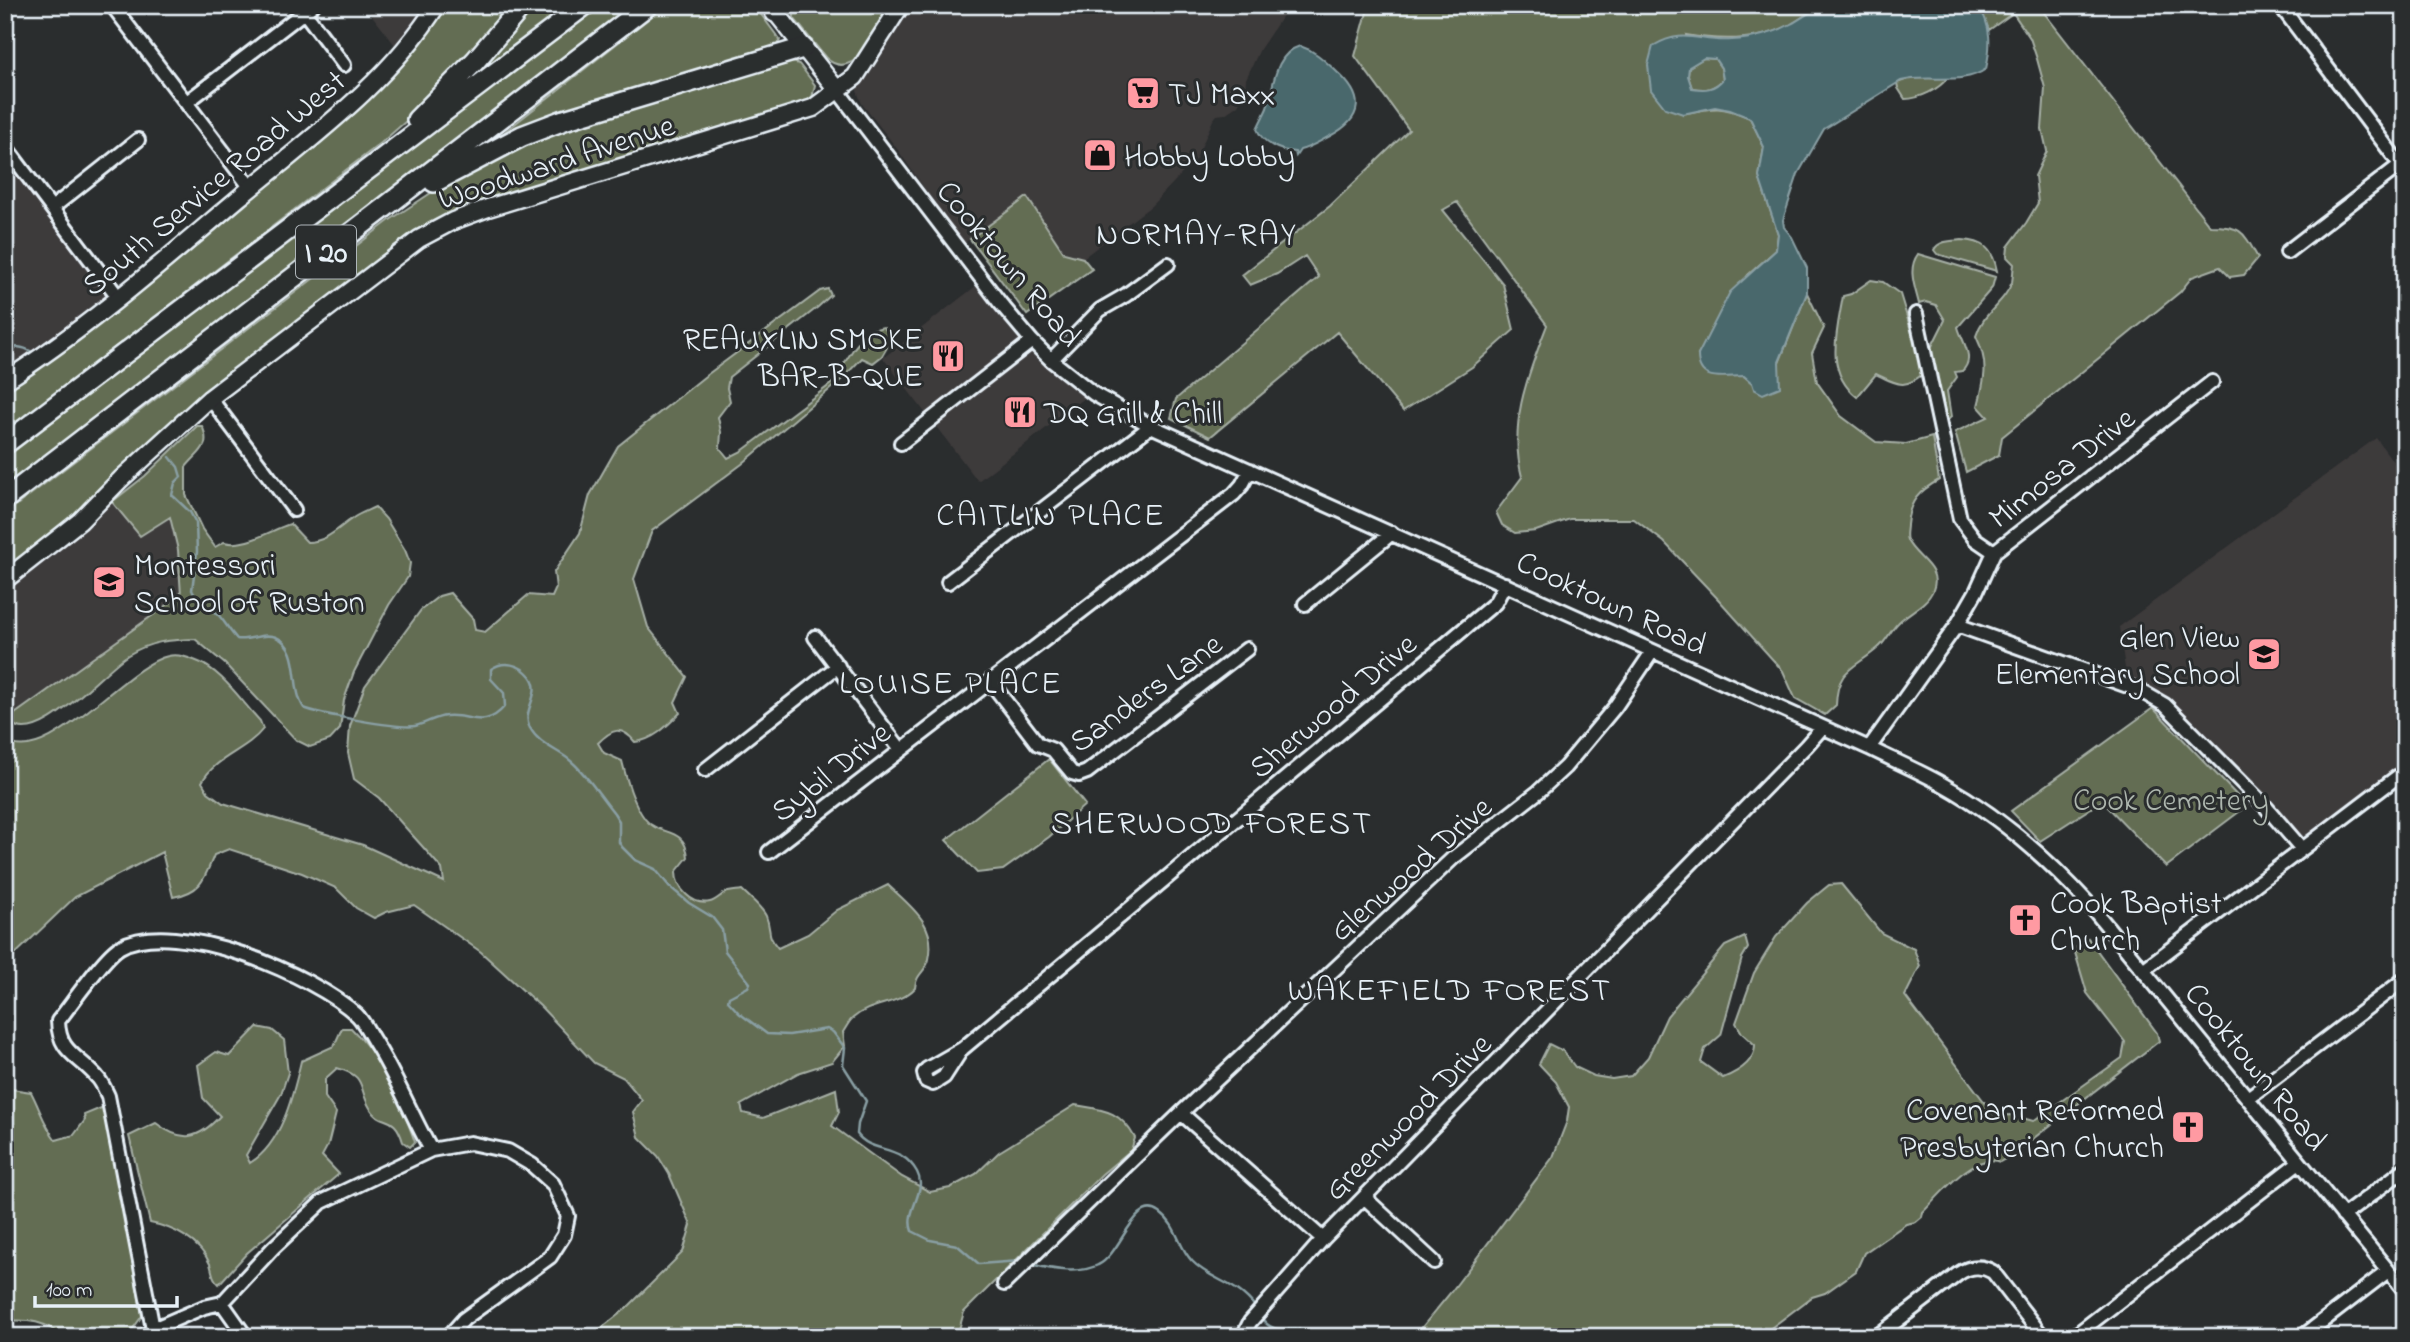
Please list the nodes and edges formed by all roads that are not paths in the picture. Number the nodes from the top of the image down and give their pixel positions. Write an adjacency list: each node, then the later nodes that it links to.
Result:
1 (112, 5): 13 (street)
2 (437, 5): 18 (main road, South Service Road West)
3 (523, 5): 17 (highway)
4 (585, 5): 17 (highway, I 20)
5 (648, 5): 20 (highway, I 20)
6 (901, 5): 12 (main road, Woodward Avenue)
7 (2280, 5): 16 (street)
8 (306, 8): 11 (street); 13 (street)
9 (776, 8): 10 (main road, Cooktown Road)
10 (803, 47): 12 (main road, Cooktown Road); 20 (highway)
11 (344, 65)
12 (838, 91): 25 (street, Cooktown Road); 29 (main road, Woodward Avenue)
13 (187, 102): 18 (street)
14 (138, 140): 19 (street)
15 (5, 145): 19 (street)
16 (2403, 166): 21 (street)
17 (349, 185): 32 (highway, I 20)
18 (251, 188): 23 (main road, South Service Road West)
19 (52, 208): 23 (street)
20 (341, 240): 34 (highway, I 20)
21 (2287, 252)
22 (1168, 264): 26 (street)
23 (119, 298): 27 (main road, South Service Road West)
24 (1916, 314): 37 (street)
25 (1032, 341): 26 (street, Cooktown Road); 31 (street)
26 (1051, 360): 30 (street, Cooktown Road)
27 (5, 381)
28 (2212, 382): 37 (street, Mimosa Drive)
29 (210, 398): 35 (street); 38 (main road, Woodward Avenue)
30 (1152, 426): 33 (street, Cooktown Road); 39 (street)
31 (901, 443)
32 (5, 444)
33 (1250, 470): 36 (street, Cooktown Road); 47 (street, Sybil Drive)
34 (5, 499)
35 (294, 510)
36 (1392, 533): 40 (street, Cooktown Road); 41 (street)
37 (1994, 552): 42 (street, Mimosa Drive)
38 (5, 580)
39 (948, 582)
40 (1505, 584): 45 (street, Cooktown Road); 57 (street, Sherwood Drive)
41 (1305, 604)
42 (1957, 625): 49 (street, Mimosa Drive); 53 (street)
43 (815, 637): 46 (street)
44 (1247, 649): 47 (street, Sanders Lane)
45 (1652, 652): 48 (street, Cooktown Road); 59 (street, Glenwood Drive)
46 (838, 666): 50 (street); 51 (street)
47 (990, 681): 50 (street, Sybil Drive)
48 (1821, 729): 49 (street, Cooktown Road); 63 (street, Greenwood Drive)
49 (1869, 748): 55 (street, Cooktown Road)
50 (901, 750): 54 (street, Sybil Drive)
51 (705, 770)
52 (2405, 771): 53 (street)
53 (2302, 849): 55 (street)
54 (769, 852)
55 (2143, 970): 58 (street, Cooktown Road)
56 (2405, 979): 58 (street)
57 (962, 1049)
58 (2248, 1098): 61 (street, Cooktown Road)
59 (1181, 1113): 65 (street); 68 (street, Glenwood Drive)
60 (431, 1150): 70 (street); 71 (street); 73 (street)
61 (2299, 1162): 64 (street, Cooktown Road); 77 (street)
62 (2405, 1169): 64 (street)
63 (1364, 1197): 65 (street, Greenwood Drive); 66 (street)
64 (2343, 1216): 67 (street, Cooktown Road)
65 (1323, 1239): 74 (street, Greenwood Drive)
66 (1434, 1262)
67 (2388, 1272): 69 (street, Cooktown Road); 78 (street)
68 (1004, 1284)
69 (2405, 1292)
70 (222, 1303): 71 (street); 72 (street)
71 (148, 1333)
72 (246, 1337)
73 (448, 1337)
74 (1246, 1337)
75 (1876, 1337): 76 (street)
76 (2043, 1337)
77 (2073, 1337)
78 (2302, 1337)

